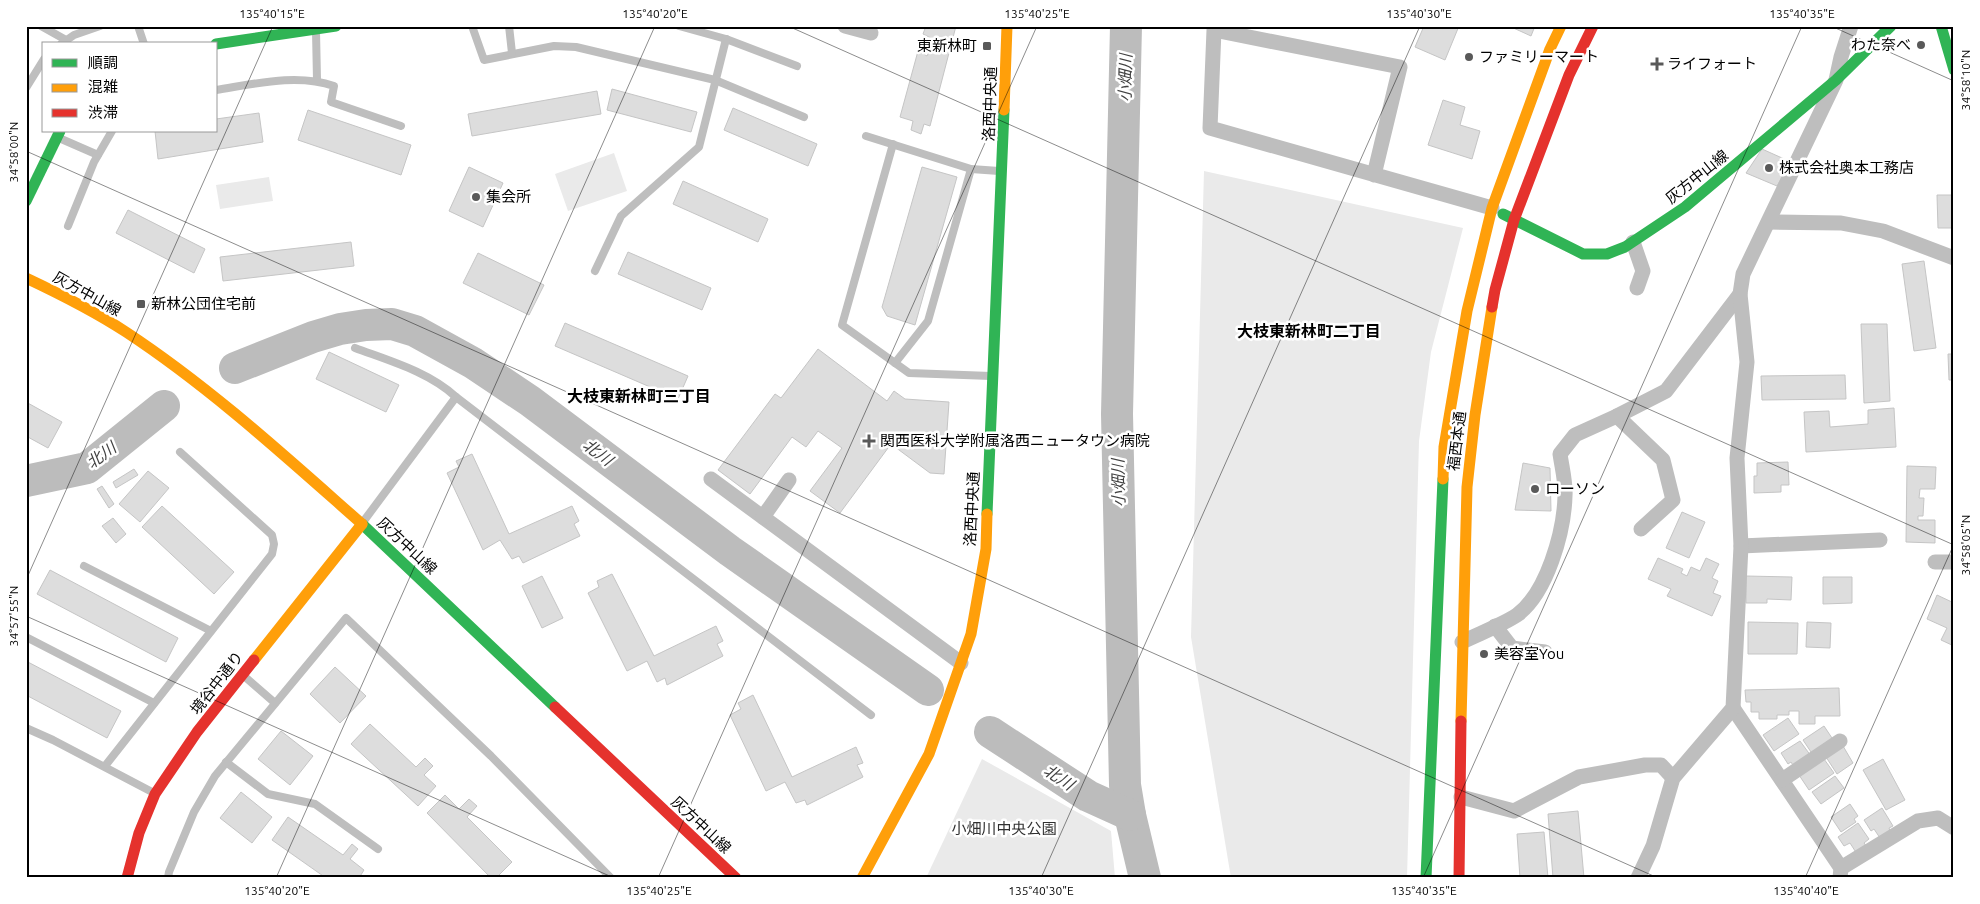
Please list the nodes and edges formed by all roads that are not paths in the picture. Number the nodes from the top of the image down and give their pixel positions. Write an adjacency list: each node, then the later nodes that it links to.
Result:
1 (41, 26): 18 (lane)
2 (100, 26): 18 (lane)
3 (138, 26): 19 (lane)
4 (336, 26): 15 (main road)
5 (472, 26): 21 (lane)
6 (509, 26): 21 (lane)
7 (679, 26): 17 (lane)
8 (845, 26): 16 (street)
9 (1007, 26): 38 (main road, 洛西中央通)
10 (1561, 26): 41 (main road, 福西本通)
11 (1593, 26): 42 (main road, 福西本通)
12 (1851, 26): 27 (street)
13 (1891, 26): 27 (main road, 灰方中山線)
14 (1941, 26): 24 (main road)
15 (316, 29): 20 (main road); 25 (lane)
16 (871, 33)
17 (726, 39): 23 (lane); 26 (lane)
18 (64, 42)
19 (143, 42)
20 (218, 44)
21 (512, 53): 26 (lane)
22 (42, 62): 28 (lane)
23 (797, 66)
24 (1954, 70)
25 (317, 80): 29 (lane); 31 (lane)
26 (715, 80): 30 (lane); 47 (lane)
27 (1836, 80): 43 (street); 45 (main road, 灰方中山線)
28 (26, 88)
29 (218, 90)
30 (804, 117)
31 (401, 126)
32 (111, 132): 36 (lane)
33 (59, 134): 36 (lane); 40 (main road)
34 (866, 136): 35 (lane)
35 (893, 144): 37 (lane); 52 (lane)
36 (98, 155): 44 (lane)
37 (971, 169): 38 (lane); 52 (lane)
38 (1002, 171): 53 (main road, 洛西中央通)
39 (1374, 175): 39 (street); 41 (street)
40 (26, 201)
41 (1492, 208): 42 (main road, 灰方中山線); 94 (main road, 福西本通)
42 (1514, 220): 45 (main road, 灰方中山線); 70 (main road, 福西本通)
43 (1769, 222): 46 (street); 50 (street)
44 (68, 226)
45 (1633, 242): 49 (street)
46 (1954, 258)
47 (595, 271)
48 (26, 278): 60 (main road, 灰方中山線)
49 (1637, 288)
50 (1740, 294): 55 (street); 63 (street)
51 (355, 348): 54 (lane)
52 (895, 363): 53 (lane)
53 (993, 376): 72 (main road, 洛西中央通)
54 (456, 397): 60 (lane); 77 (lane)
55 (1617, 416): 61 (street); 67 (street)
56 (180, 452): 68 (lane)
57 (711, 479): 59 (street)
58 (789, 480): 59 (street)
59 (763, 517): 72 (street)
60 (362, 524): 73 (main road, 境谷中通り); 92 (main road, 灰方中山線)
61 (1641, 529)
62 (1880, 540): 63 (street)
63 (1741, 546): 76 (street)
64 (1935, 562): 65 (street)
65 (1954, 562)
66 (84, 566): 68 (lane)
67 (1495, 626): 70 (street); 71 (street)
68 (211, 631): 74 (lane)
69 (26, 638): 74 (lane)
70 (1462, 642): 85 (main road, 福西本通)
71 (1545, 652)
72 (961, 663): 93 (main road, 洛西中央通)
73 (243, 674): 75 (lane); 84 (main road, 境谷中通り)
74 (154, 703): 81 (lane)
75 (275, 703): 80 (lane); 91 (lane)
76 (1733, 708): 82 (street); 83 (street)
77 (871, 715)
78 (26, 728): 81 (lane)
79 (1840, 741): 83 (street)
80 (226, 762): 87 (lane); 90 (lane)
81 (105, 766): 84 (lane)
82 (1673, 778): 85 (street); 96 (street)
83 (1782, 780): 88 (street)
84 (155, 794): 89 (main road, 境谷中通り)
85 (1461, 797): 95 (main road, 福西本通)
86 (1954, 828): 88 (street)
87 (378, 849)
88 (1841, 873)
89 (126, 878)
90 (168, 878)
91 (611, 878)
92 (736, 878)
93 (862, 878)
94 (1426, 878)
95 (1458, 878)
96 (1638, 878)

